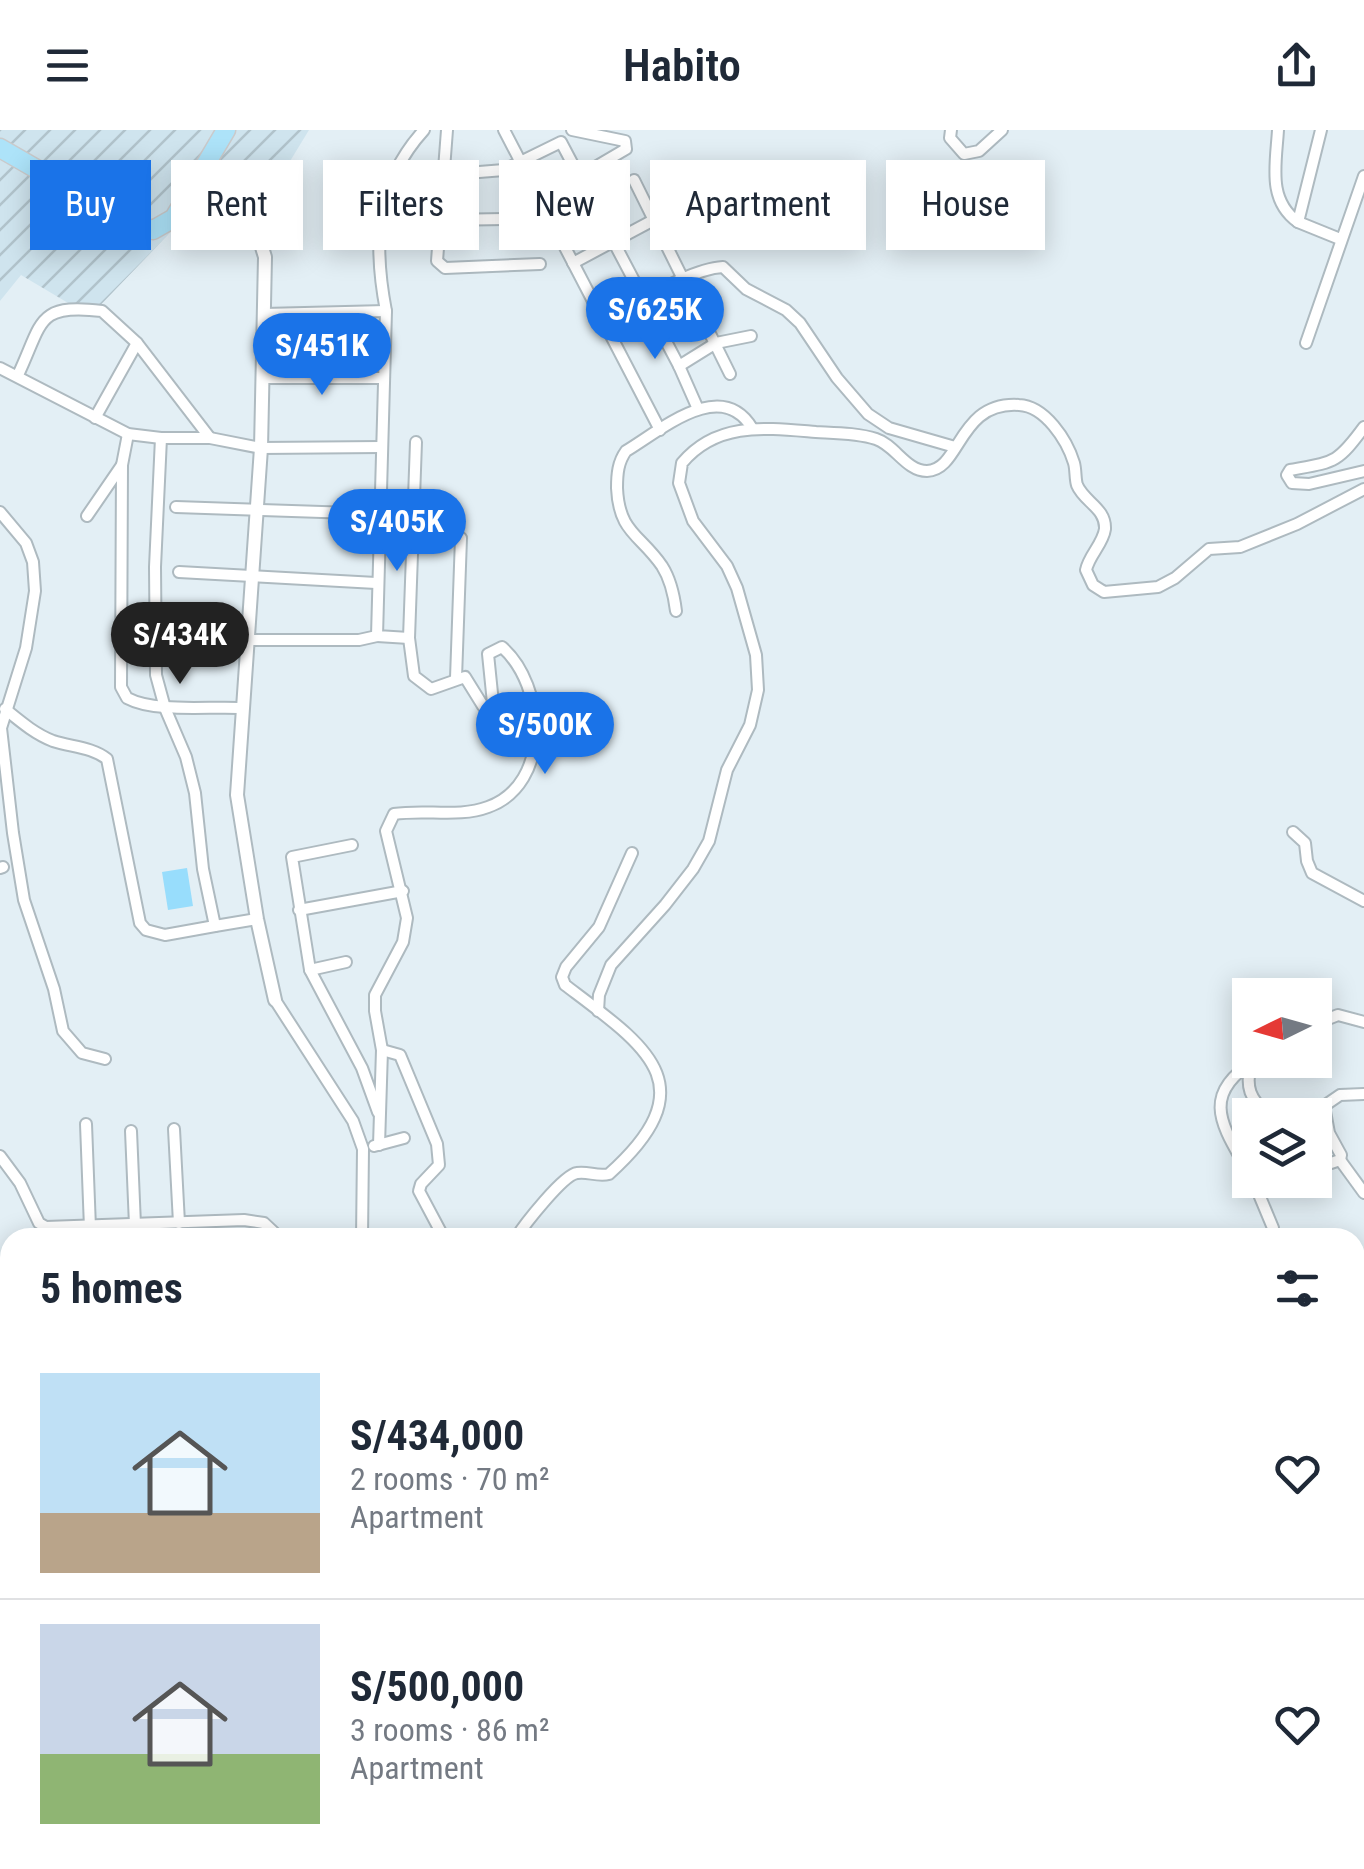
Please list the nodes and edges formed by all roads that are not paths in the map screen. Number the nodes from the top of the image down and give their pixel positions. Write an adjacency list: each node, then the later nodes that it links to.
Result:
1 (226, 130): 11 (main road)
2 (424, 130): 12 (street)
3 (446, 130): 13 (street)
4 (504, 130): 14 (street)
5 (572, 130): 17 (street)
6 (951, 130): 7 (street)
7 (1002, 130)
8 (1278, 130): 22 (street)
9 (1321, 130): 22 (street)
10 (0, 148): 21 (main road)
11 (208, 160)
12 (401, 160)
13 (443, 160)
14 (519, 160)
15 (524, 160): 16 (street)
16 (570, 160)
17 (609, 160)
18 (1364, 176): 23 (street)
19 (634, 180): 20 (street)
20 (650, 216)
21 (171, 217)
22 (1298, 222): 23 (street)
23 (1340, 239): 41 (street)
24 (262, 250): 36 (street)
25 (379, 250): 35 (street)
26 (438, 250): 32 (street)
27 (567, 250): 31 (street)
28 (598, 250): 31 (street)
29 (617, 250): 34 (street)
30 (667, 250): 33 (street)
31 (574, 263): 37 (street)
32 (540, 264)
33 (683, 280): 34 (street); 40 (street); 57 (street)
34 (644, 300): 37 (street); 42 (street)
35 (386, 312): 36 (street); 47 (street)
36 (264, 314): 46 (street)
37 (604, 320): 52 (street)
38 (751, 336): 40 (street)
39 (137, 343): 45 (street); 49 (street); 55 (street)
40 (716, 343): 42 (street); 44 (street)
41 (1306, 343)
42 (679, 366): 48 (street)
43 (0, 368): 45 (street)
44 (730, 374)
45 (18, 375): 49 (street)
46 (262, 378): 47 (street); 59 (street)
47 (383, 378): 58 (street)
48 (698, 408): 51 (street); 52 (street)
49 (95, 418): 53 (street)
50 (1364, 426): 61 (street)
51 (752, 428): 57 (street); 94 (street)
52 (660, 430): 72 (street)
53 (128, 434): 54 (street); 60 (street)
54 (160, 438): 55 (street); 76 (street)
55 (210, 438): 59 (street)
56 (416, 442): 74 (street)
57 (955, 446): 62 (street)
58 (381, 447): 59 (street); 66 (street)
59 (261, 448): 64 (street)
60 (122, 465): 67 (street); 78 (street)
61 (1364, 471)
62 (1364, 490)
63 (176, 507): 64 (street)
64 (258, 510): 66 (street); 70 (street)
65 (0, 512): 80 (street)
66 (382, 514): 71 (street)
67 (87, 516)
68 (461, 538): 77 (street)
69 (179, 572): 70 (street)
70 (254, 576): 71 (street); 75 (street)
71 (376, 583): 73 (street)
72 (676, 611)
73 (376, 636): 74 (street); 75 (street)
74 (409, 638): 77 (street)
75 (247, 640): 76 (street); 79 (street)
76 (157, 644): 78 (street)
77 (456, 678): 86 (street)
78 (165, 708): 79 (street); 90 (street)
79 (242, 708): 89 (street)
80 (5, 710): 83 (street); 90 (street)
81 (0, 829): 83 (street)
82 (1293, 832): 87 (street)
83 (12, 833): 98 (street)
84 (352, 845): 88 (street)
85 (632, 854): 94 (street)
86 (403, 890): 88 (street); 97 (street)
87 (1364, 901)
88 (299, 910): 92 (street)
89 (257, 920): 90 (street); 93 (street)
90 (215, 926)
91 (346, 962): 92 (street)
92 (310, 970): 101 (street)
93 (275, 1000): 108 (street)
94 (598, 1011): 121 (street)
95 (1332, 1019): 96 (street)
96 (1364, 1022)
97 (382, 1050): 101 (street); 120 (street)
98 (105, 1059)
99 (1234, 1078): 106 (street)
100 (1364, 1094): 110 (street)
101 (380, 1116): 107 (street)
102 (86, 1124): 117 (street)
103 (174, 1129): 114 (street)
104 (132, 1131): 115 (street)
105 (404, 1138): 107 (street)
106 (1232, 1143)
107 (379, 1145): 108 (street)
108 (364, 1149): 119 (street)
109 (0, 1156): 116 (street)
110 (1340, 1160): 111 (street); 112 (street)
111 (1332, 1163)
112 (1364, 1193)
113 (1259, 1198): 122 (street)
114 (179, 1223): 115 (street); 118 (street)
115 (136, 1226): 117 (street)
116 (55, 1228)
117 (90, 1228)
118 (270, 1228)
119 (362, 1228)
120 (439, 1228)
121 (522, 1228)
122 (1272, 1228)

